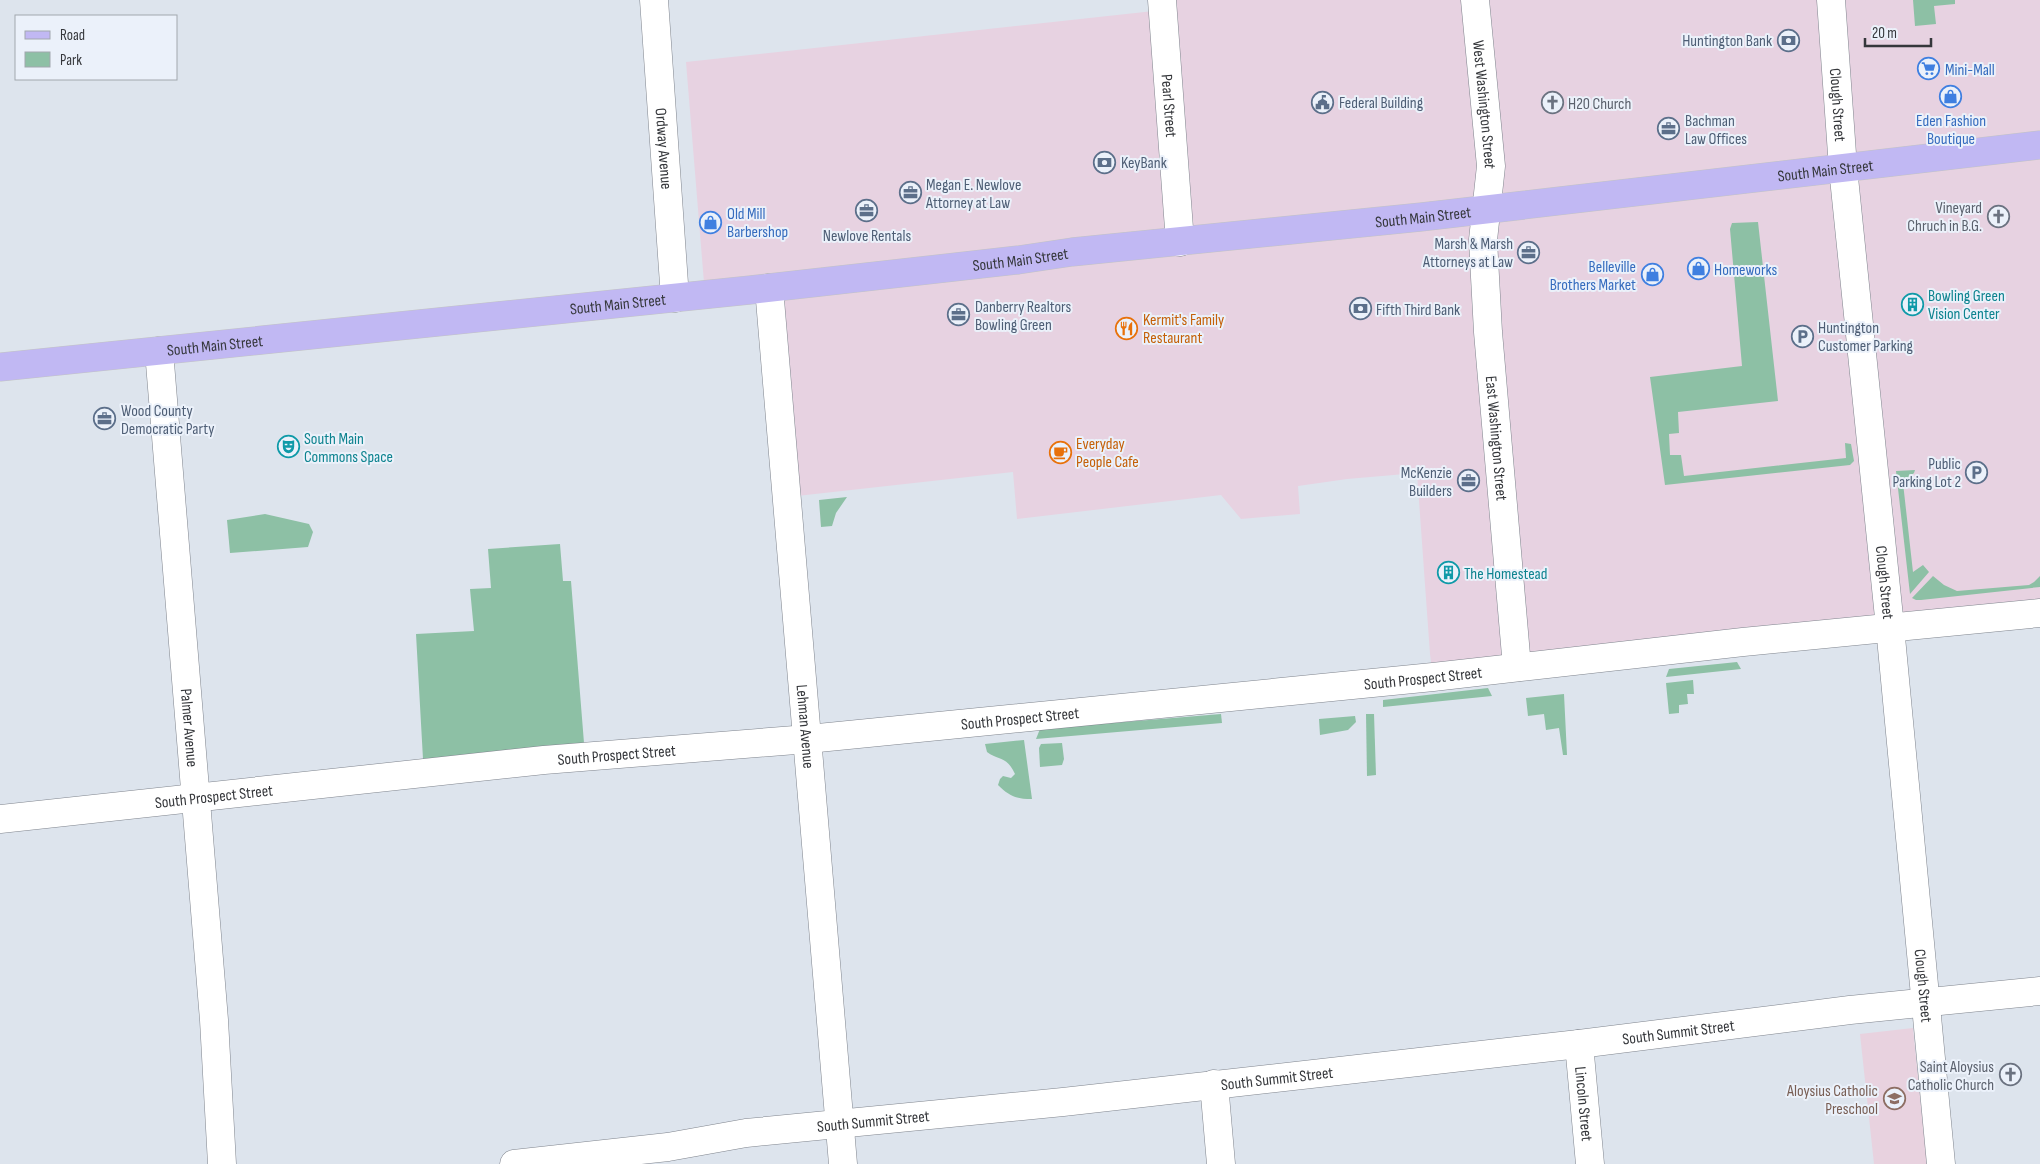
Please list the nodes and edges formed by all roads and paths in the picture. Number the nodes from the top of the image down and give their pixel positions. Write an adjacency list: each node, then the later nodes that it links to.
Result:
1 (654, 0): 10 (street, Ordway Avenue)
2 (1162, 0): 8 (street, Pearl Street)
3 (1475, 0): 7 (street, West Washington Street)
4 (1831, 0): 6 (street, Clough Street)
5 (2040, 146): 6 (main road, South Main Street)
6 (1843, 168): 7 (main road, South Main Street); 14 (street, Clough Street)
7 (1487, 209): 8 (main road, South Main Street); 15 (street, East Washington Street)
8 (1180, 242): 9 (main road, South Main Street)
9 (768, 288): 10 (main road, South Main Street); 16 (street, Lehman Avenue)
10 (675, 298): 11 (main road, South Main Street)
11 (159, 351): 12 (main road, South Main Street); 17 (street, Palmer Avenue)
12 (0, 367)
13 (2040, 613): 14 (street, South Prospect Street)
14 (1890, 627): 15 (street, South Prospect Street); 20 (street, Clough Street)
15 (1517, 667): 16 (street, South Prospect Street)
16 (808, 740): 17 (street, South Prospect Street); 23 (street, Lehman Avenue)
17 (195, 798): 18 (street, South Prospect Street); 24 (street, Palmer Avenue)
18 (0, 819)
19 (2040, 991): 20 (street, South Summit Street)
20 (1925, 1002): 21 (street, South Summit Street); 29 (street, Clough Street)
21 (1579, 1044): 22 (street, South Summit Street); 28 (street, Lincoln Street)
22 (1214, 1084): 23 (street, South Summit Street); 27 (street)
23 (841, 1123): 25 (street, South Summit Street); 26 (street, Lehman Avenue)
24 (222, 1164)
25 (514, 1164)
26 (843, 1164)
27 (1221, 1164)
28 (1590, 1164)
29 (1941, 1164)

